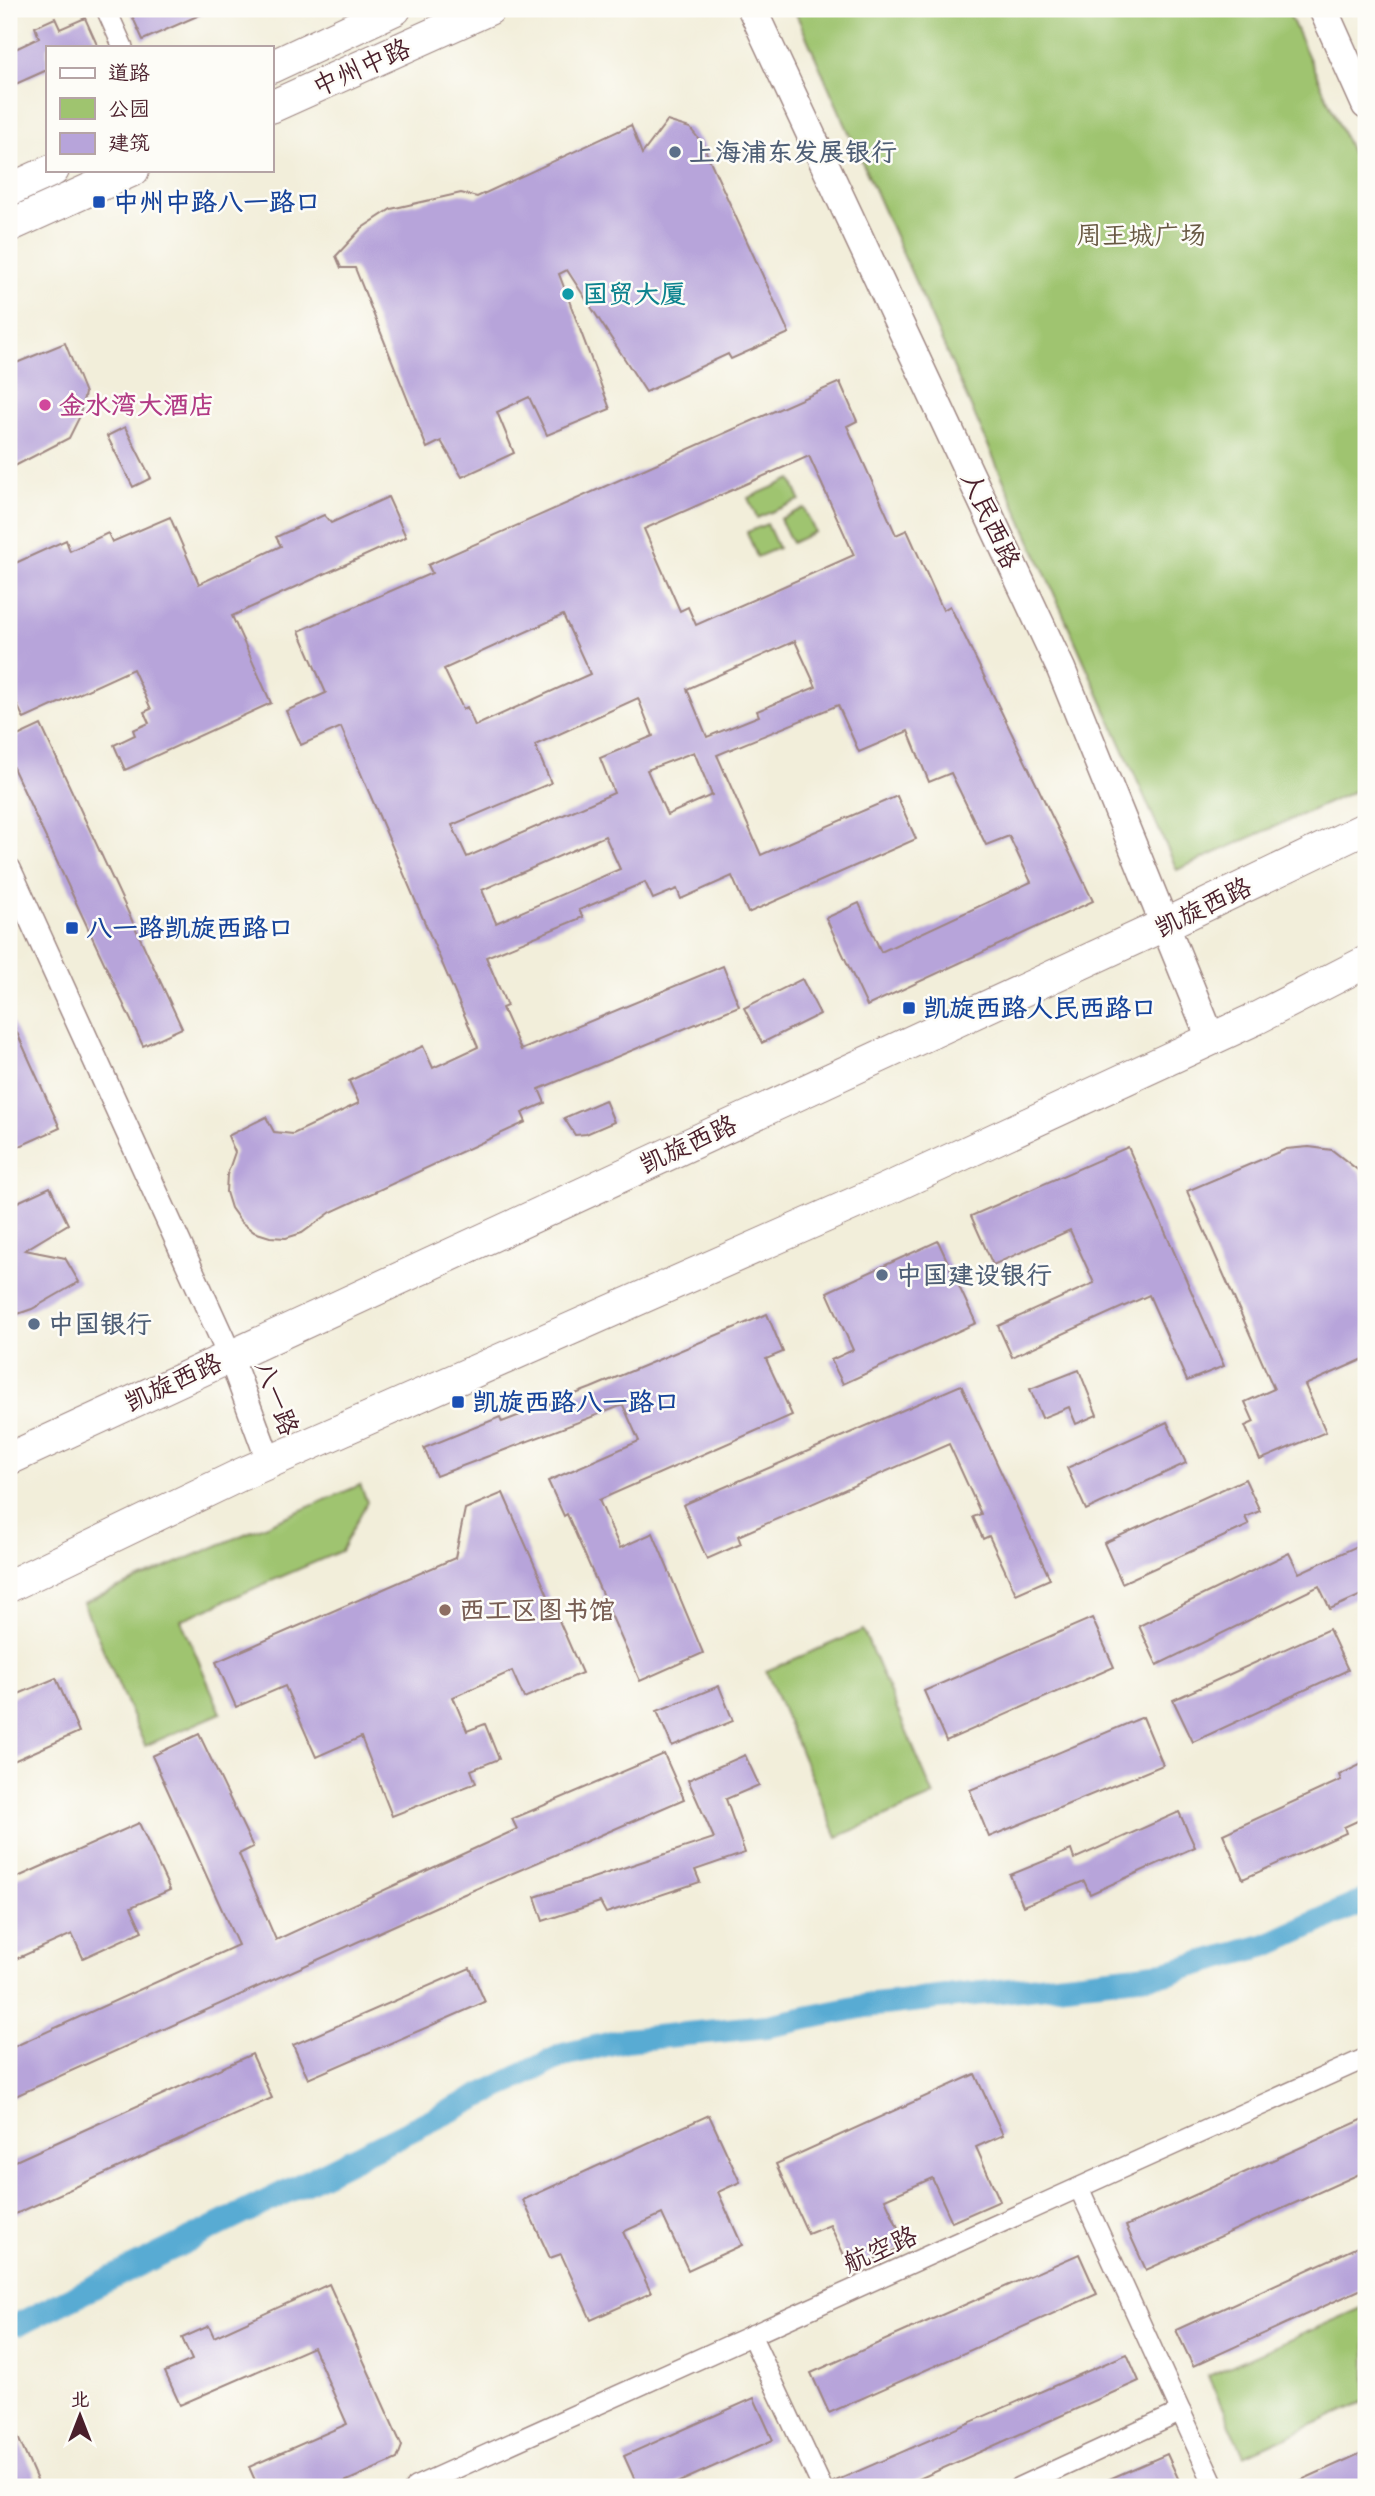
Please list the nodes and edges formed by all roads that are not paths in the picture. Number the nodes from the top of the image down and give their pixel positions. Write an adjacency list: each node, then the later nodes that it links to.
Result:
1 (106, 9): 6 (street)
2 (395, 9): 7 (main road, 中州中路)
3 (489, 9): 9 (main road, 中州中路)
4 (752, 9): 17 (main road, 人民西路)
5 (1323, 9): 8 (main road)
6 (123, 46)
7 (273, 66)
8 (1366, 104)
9 (273, 106)
10 (49, 172): 12 (main road)
11 (129, 172): 13 (main road)
12 (9, 190)
13 (9, 226)
14 (1366, 828): 17 (main road, 凯旋西路)
15 (9, 870): 20 (street, 八一路)
16 (9, 908): 20 (street, 八一路)
17 (1164, 925): 19 (main road, 人民西路); 20 (main road, 凯旋西路)
18 (1366, 962): 19 (main road)
19 (1211, 1039): 22 (main road)
20 (222, 1360): 21 (main road, 凯旋西路); 22 (street, 八一路)
21 (9, 1459)
22 (271, 1464): 23 (main road)
23 (9, 1586)
24 (1366, 2058): 25 (street, 航空路)
25 (1079, 2188): 26 (street, 航空路); 27 (street)
26 (751, 2336): 28 (street, 航空路); 29 (street)
27 (1181, 2412): 30 (street); 31 (street)
28 (415, 2487)
29 (822, 2487)
30 (1018, 2487)
31 (1215, 2487)

